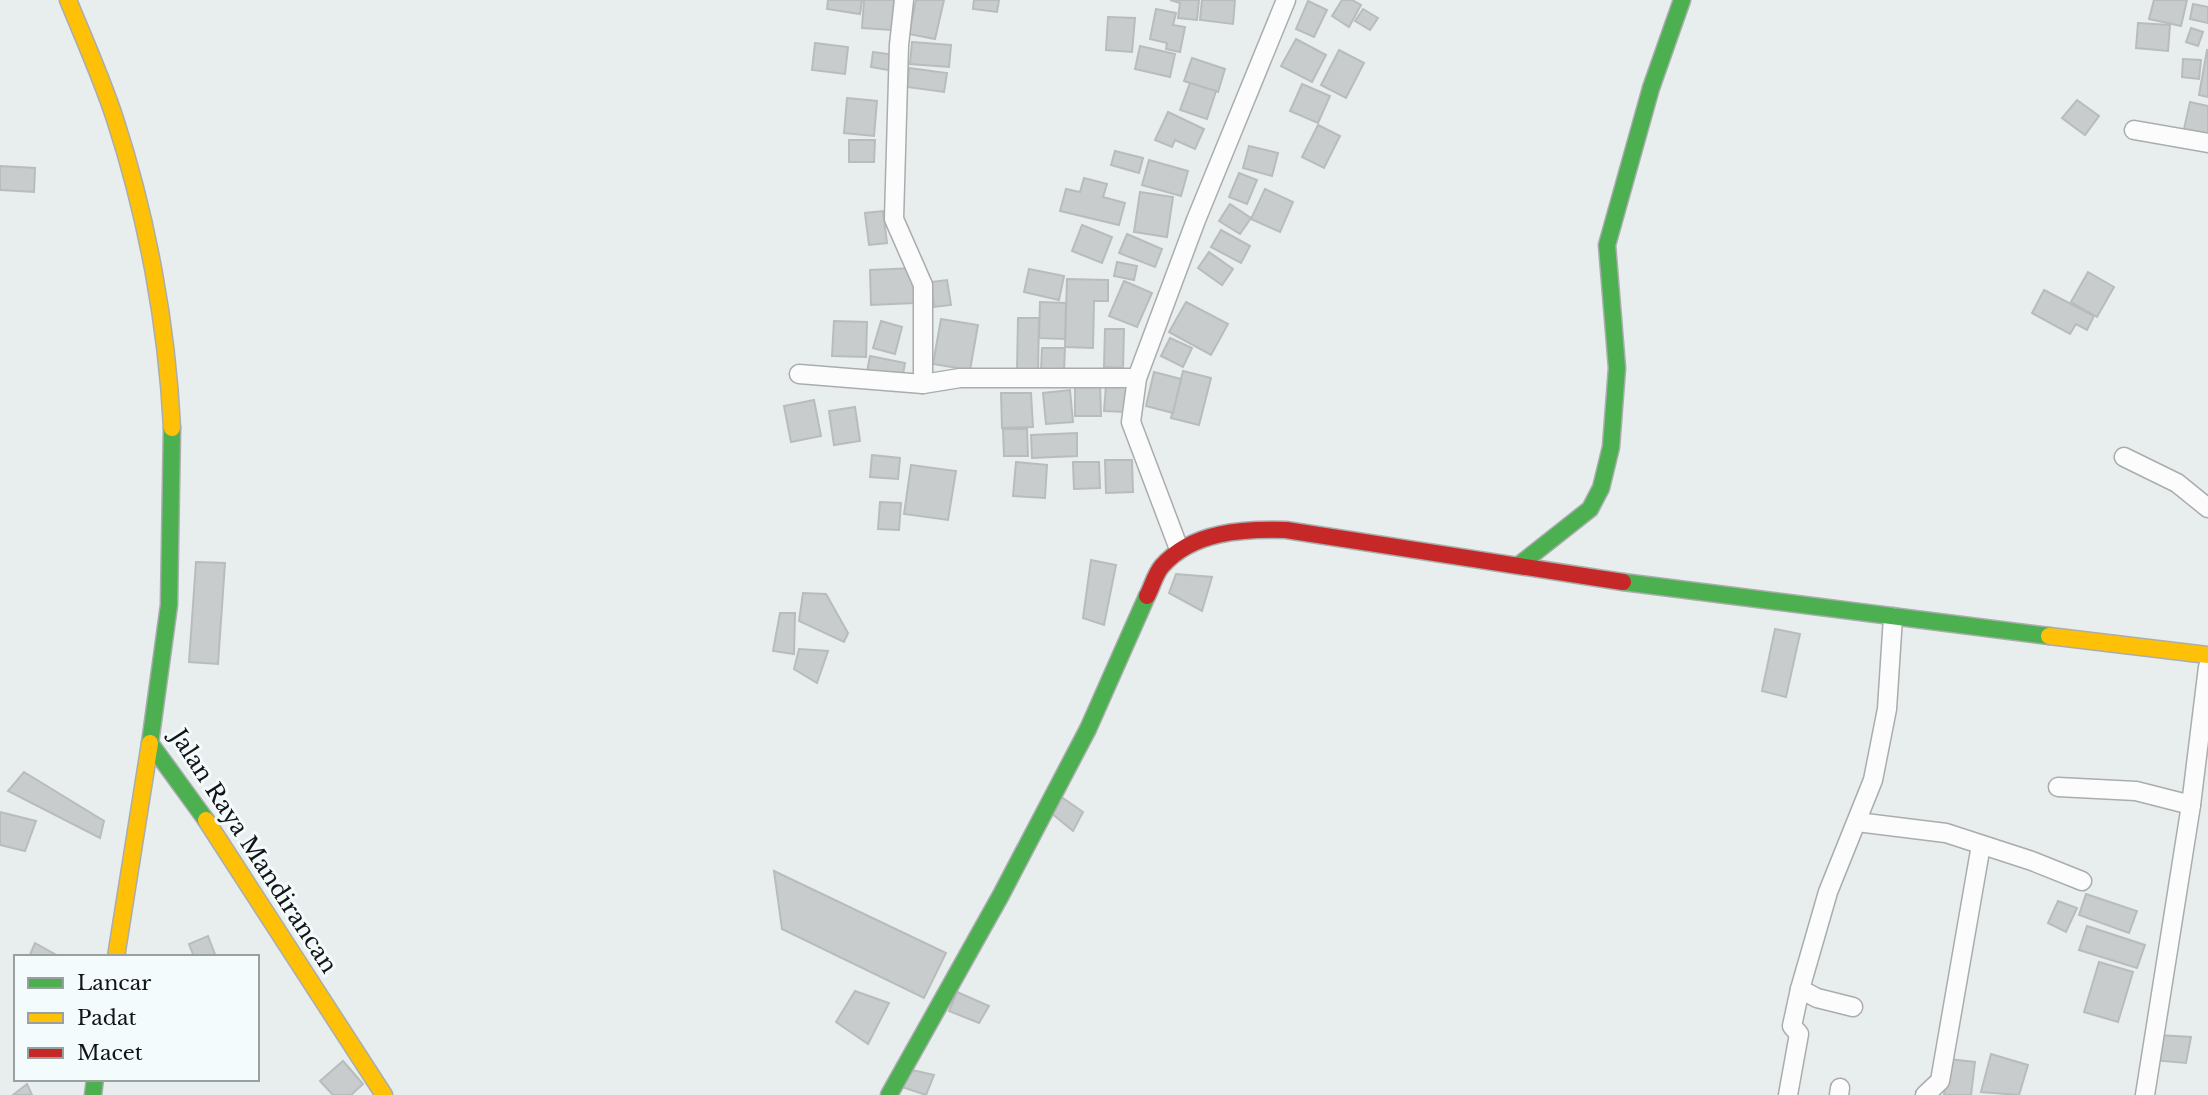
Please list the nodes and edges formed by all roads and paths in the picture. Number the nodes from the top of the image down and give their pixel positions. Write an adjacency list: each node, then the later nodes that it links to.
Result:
1 (68, 0): 17 (street, Jalan Raya Mandirancan)
2 (904, 0): 9 (street)
3 (1286, 0): 8 (street)
4 (1682, 0): 13 (street)
5 (2134, 130): 6 (street)
6 (2208, 143)
7 (799, 374): 9 (street)
8 (1136, 378): 9 (street); 12 (street)
9 (923, 384)
10 (2124, 457): 11 (street)
11 (2208, 508)
12 (1179, 549): 13 (street); 28 (street)
13 (1519, 565): 14 (street)
14 (1893, 617): 15 (street); 20 (street)
15 (2208, 655)
16 (2208, 667): 19 (street)
17 (150, 743): 23 (street); 27 (street, Jalan Raya Mandirancan)
18 (2058, 788): 19 (street)
19 (2191, 806): 31 (street)
20 (1857, 821): 21 (street); 24 (street)
21 (1981, 845): 22 (street); 26 (street)
22 (2082, 881)
23 (116, 955)
24 (1800, 989): 25 (street); 29 (street)
25 (1853, 1007)
26 (1940, 1088): 30 (street)
27 (384, 1095)
28 (889, 1095)
29 (1788, 1095)
30 (1925, 1095)
31 (2145, 1095)

